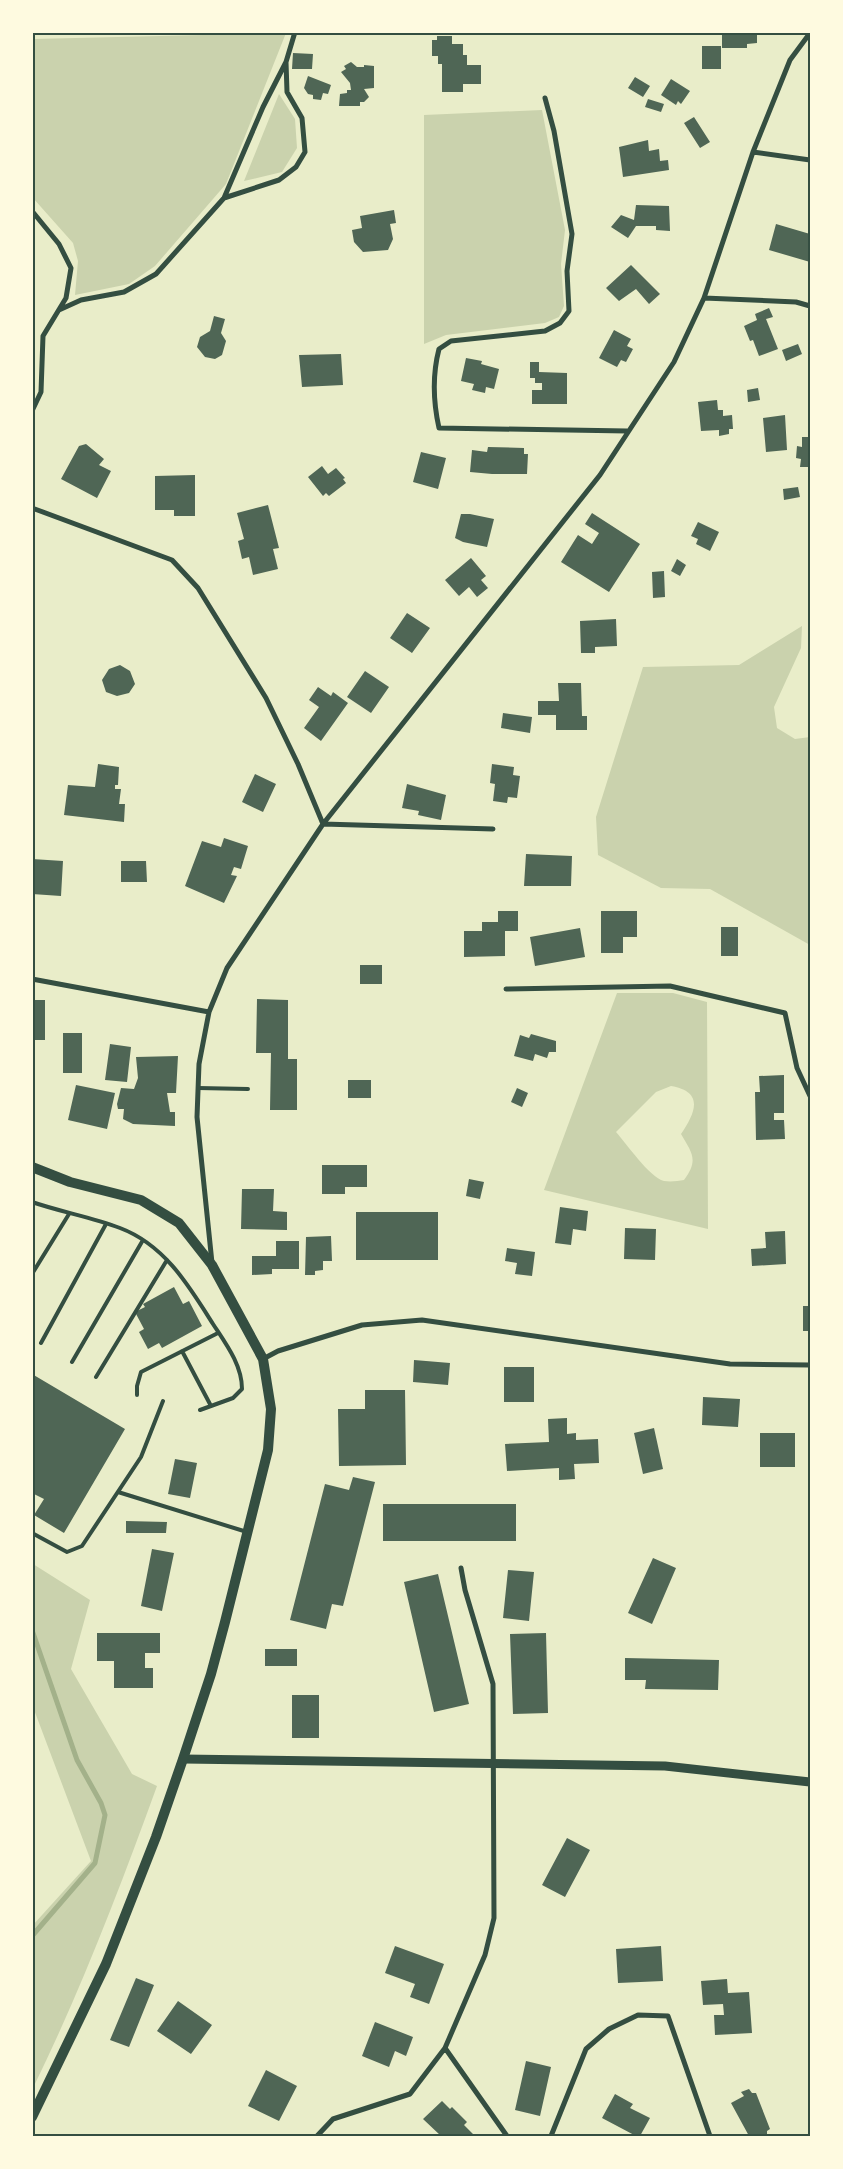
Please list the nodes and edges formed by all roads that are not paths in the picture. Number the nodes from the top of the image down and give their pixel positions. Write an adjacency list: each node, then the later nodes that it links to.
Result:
1 (295, 32): 3 (street)
2 (810, 33): 5 (street)
3 (286, 62): 7 (street); 7 (street)
4 (545, 98): 13 (street)
5 (753, 152): 6 (street); 9 (street)
6 (810, 160)
7 (224, 198): 11 (street)
8 (32, 211): 11 (street)
9 (704, 298): 10 (street); 13 (street)
10 (810, 306)
11 (59, 310): 12 (street)
12 (32, 411)
13 (627, 431): 15 (street)
14 (32, 508): 15 (street)
15 (323, 824): 16 (street); 19 (street)
16 (493, 829)
17 (32, 979): 19 (street)
18 (506, 989): 22 (street)
19 (209, 1012): 20 (street)
20 (198, 1088): 21 (lane); 29 (street)
21 (248, 1089)
22 (810, 1096)
23 (32, 1167): 29 (main road)
24 (32, 1202): 25 (lane)
25 (69, 1214): 26 (lane); 30 (lane)
26 (106, 1224): 27 (lane); 32 (lane)
27 (143, 1240): 28 (lane); 35 (lane)
28 (167, 1260): 31 (lane); 37 (lane)
29 (212, 1265): 34 (main road)
30 (32, 1274)
31 (218, 1333): 33 (lane); 40 (lane)
32 (42, 1343)
33 (182, 1351): 38 (lane); 40 (lane)
34 (263, 1359): 36 (street); 43 (main road)
35 (72, 1362)
36 (810, 1365)
37 (96, 1377)
38 (137, 1395)
39 (163, 1401): 42 (lane)
40 (211, 1406): 41 (lane)
41 (200, 1410)
42 (118, 1492): 43 (lane); 44 (lane)
43 (247, 1532): 46 (main road)
44 (32, 1533)
45 (461, 1568): 47 (street)
46 (183, 1759): 47 (street); 50 (main road)
47 (493, 1764): 48 (street); 49 (street)
48 (810, 1782)
49 (445, 2048): 51 (street); 52 (street)
50 (32, 2117)
51 (317, 2136)
52 (507, 2136)
53 (551, 2136): 54 (street)
54 (710, 2136)

